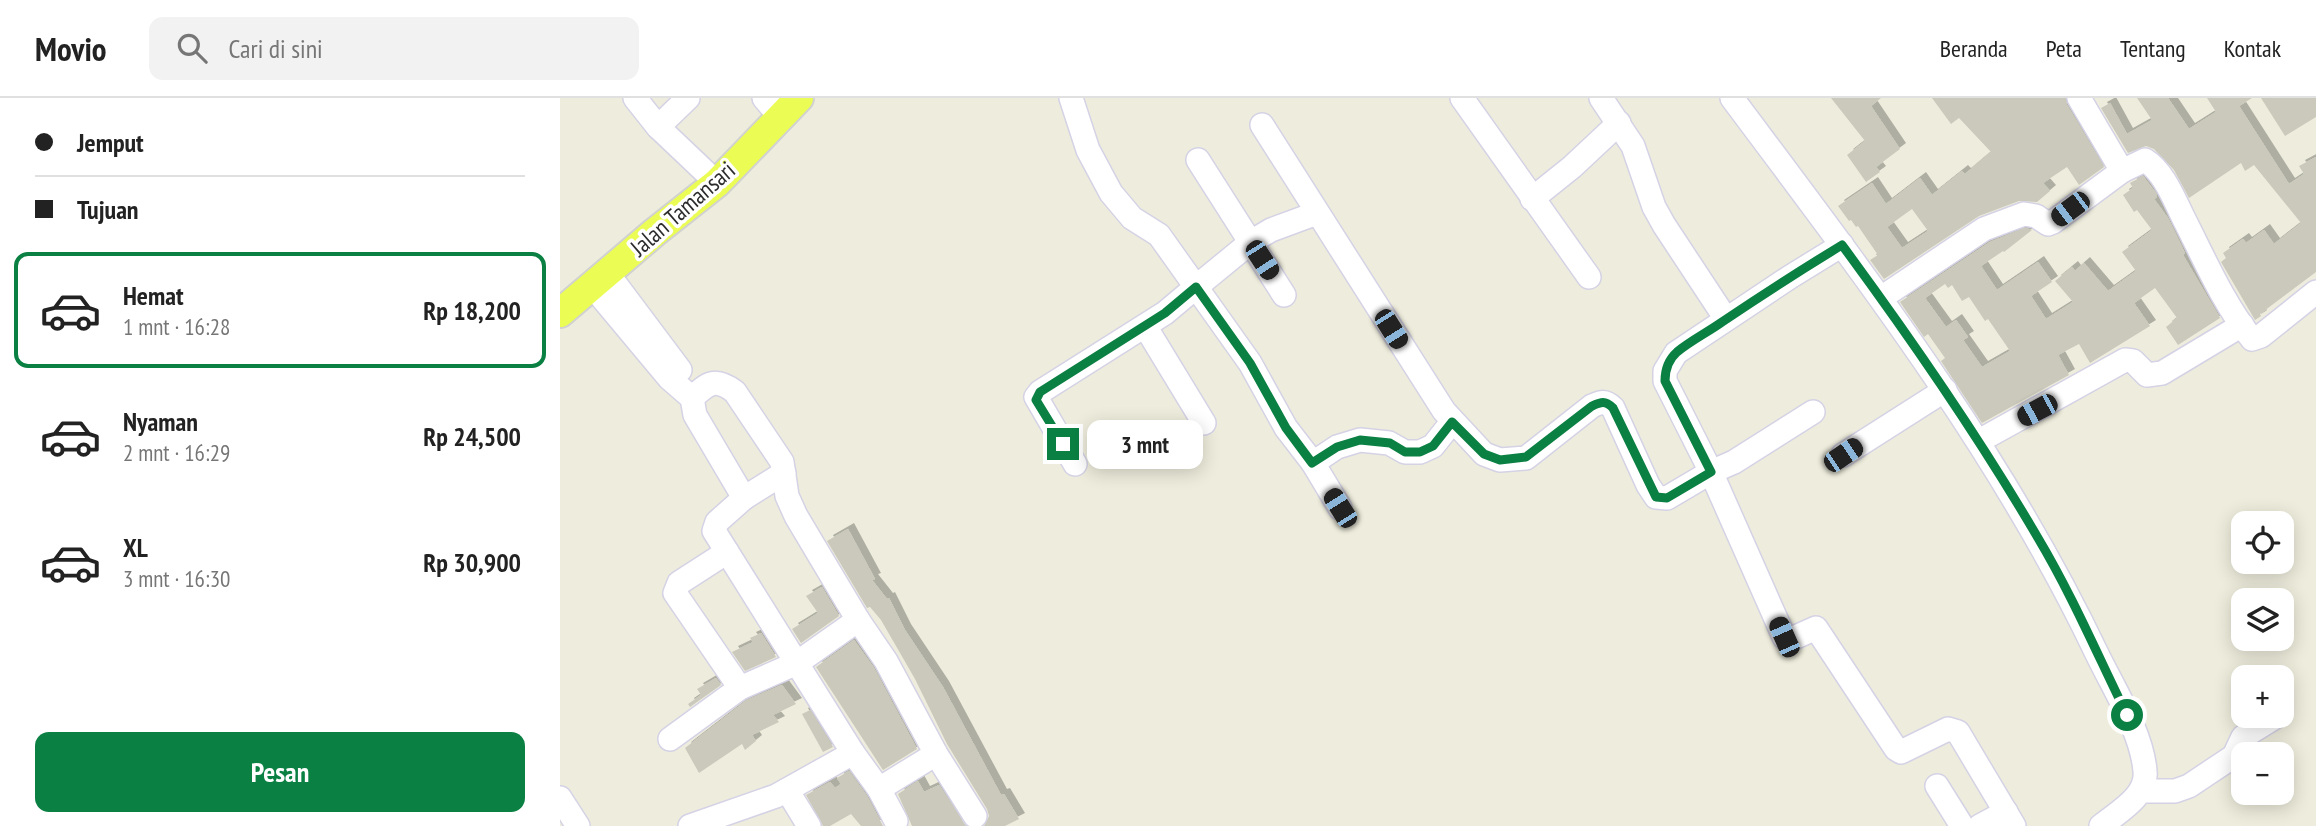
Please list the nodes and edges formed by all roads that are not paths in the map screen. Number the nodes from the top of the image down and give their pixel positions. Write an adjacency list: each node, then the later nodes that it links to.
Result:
1 (635, 98): 11 (street)
2 (688, 98): 11 (street)
3 (1070, 98): 21 (street)
4 (1462, 98): 15 (street)
5 (1601, 98): 9 (street)
6 (1732, 98): 18 (street)
7 (2080, 98): 13 (street)
8 (781, 104): 14 (main road, Jalan Tamansari)
9 (1619, 123): 15 (street); 26 (street)
10 (1262, 125): 16 (street)
11 (658, 127): 14 (street)
12 (1198, 160): 17 (street)
13 (2122, 171): 24 (street); 27 (street)
14 (717, 183): 20 (main road, Jalan Tamansari)
15 (1532, 199): 19 (street)
16 (1317, 213): 17 (street); 32 (street)
17 (1251, 242): 21 (street); 23 (street)
18 (1842, 245): 24 (street); 26 (street)
19 (1589, 277)
20 (601, 281): 25 (main road, Jalan Tamansari); 30 (street)
21 (1196, 287): 28 (street); 36 (street)
22 (2316, 292): 27 (street)
23 (1284, 295)
24 (1881, 298): 29 (street)
25 (560, 313)
26 (1726, 319): 38 (street)
27 (2242, 325): 34 (street)
28 (1144, 326): 33 (street); 37 (street)
29 (1945, 390): 34 (street); 35 (street)
30 (696, 394): 39 (street); 40 (street)
31 (1813, 412): 38 (street)
32 (1452, 422): 36 (street); 38 (street)
33 (1204, 423)
34 (1979, 441): 53 (street)
35 (1843, 455)
36 (1312, 463): 41 (street)
37 (1075, 464)
38 (1711, 472): 56 (street)
39 (784, 473): 40 (street); 43 (street)
40 (744, 498): 42 (street)
41 (1340, 508)
42 (727, 552): 44 (street); 45 (street)
43 (858, 620): 44 (street); 49 (street)
44 (797, 663): 45 (street); 48 (street)
45 (740, 688): 47 (street)
46 (2257, 728): 53 (street)
47 (670, 739)
48 (853, 753): 51 (street); 52 (street)
49 (936, 754): 51 (street); 55 (street)
50 (1937, 786): 61 (street)
51 (879, 789): 57 (street)
52 (787, 790): 59 (street); 60 (street)
53 (2142, 791): 63 (street)
54 (560, 798): 58 (street)
55 (975, 816)
56 (2010, 819): 62 (street)
57 (896, 821)
58 (578, 826)
59 (690, 826)
60 (809, 826)
61 (1962, 826)
62 (1980, 826)
63 (2101, 826)

